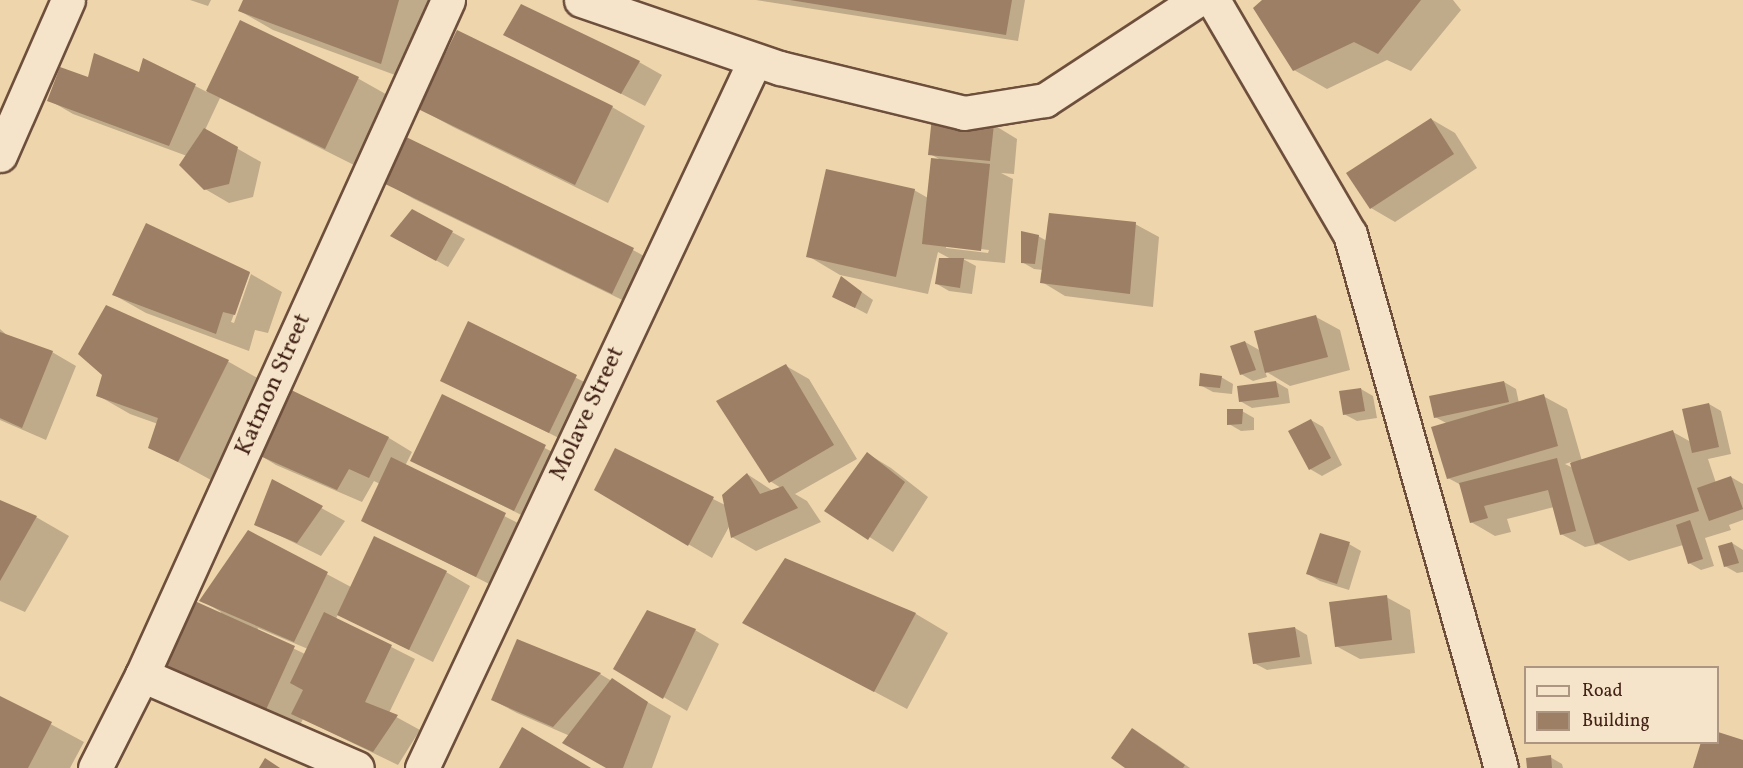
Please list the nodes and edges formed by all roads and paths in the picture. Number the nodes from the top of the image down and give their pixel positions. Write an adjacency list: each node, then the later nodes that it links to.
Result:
1 (68, 0): 7 (street)
2 (448, 0): 8 (street, Katmon Street)
3 (581, 0): 6 (street)
4 (1197, 0): 6 (street)
5 (1213, 0): 12 (street)
6 (755, 60): 11 (street, Molave Street)
7 (0, 155)
8 (142, 675): 9 (street, Katmon Street); 10 (street)
9 (95, 768)
10 (357, 768)
11 (422, 768)
12 (1501, 768)

